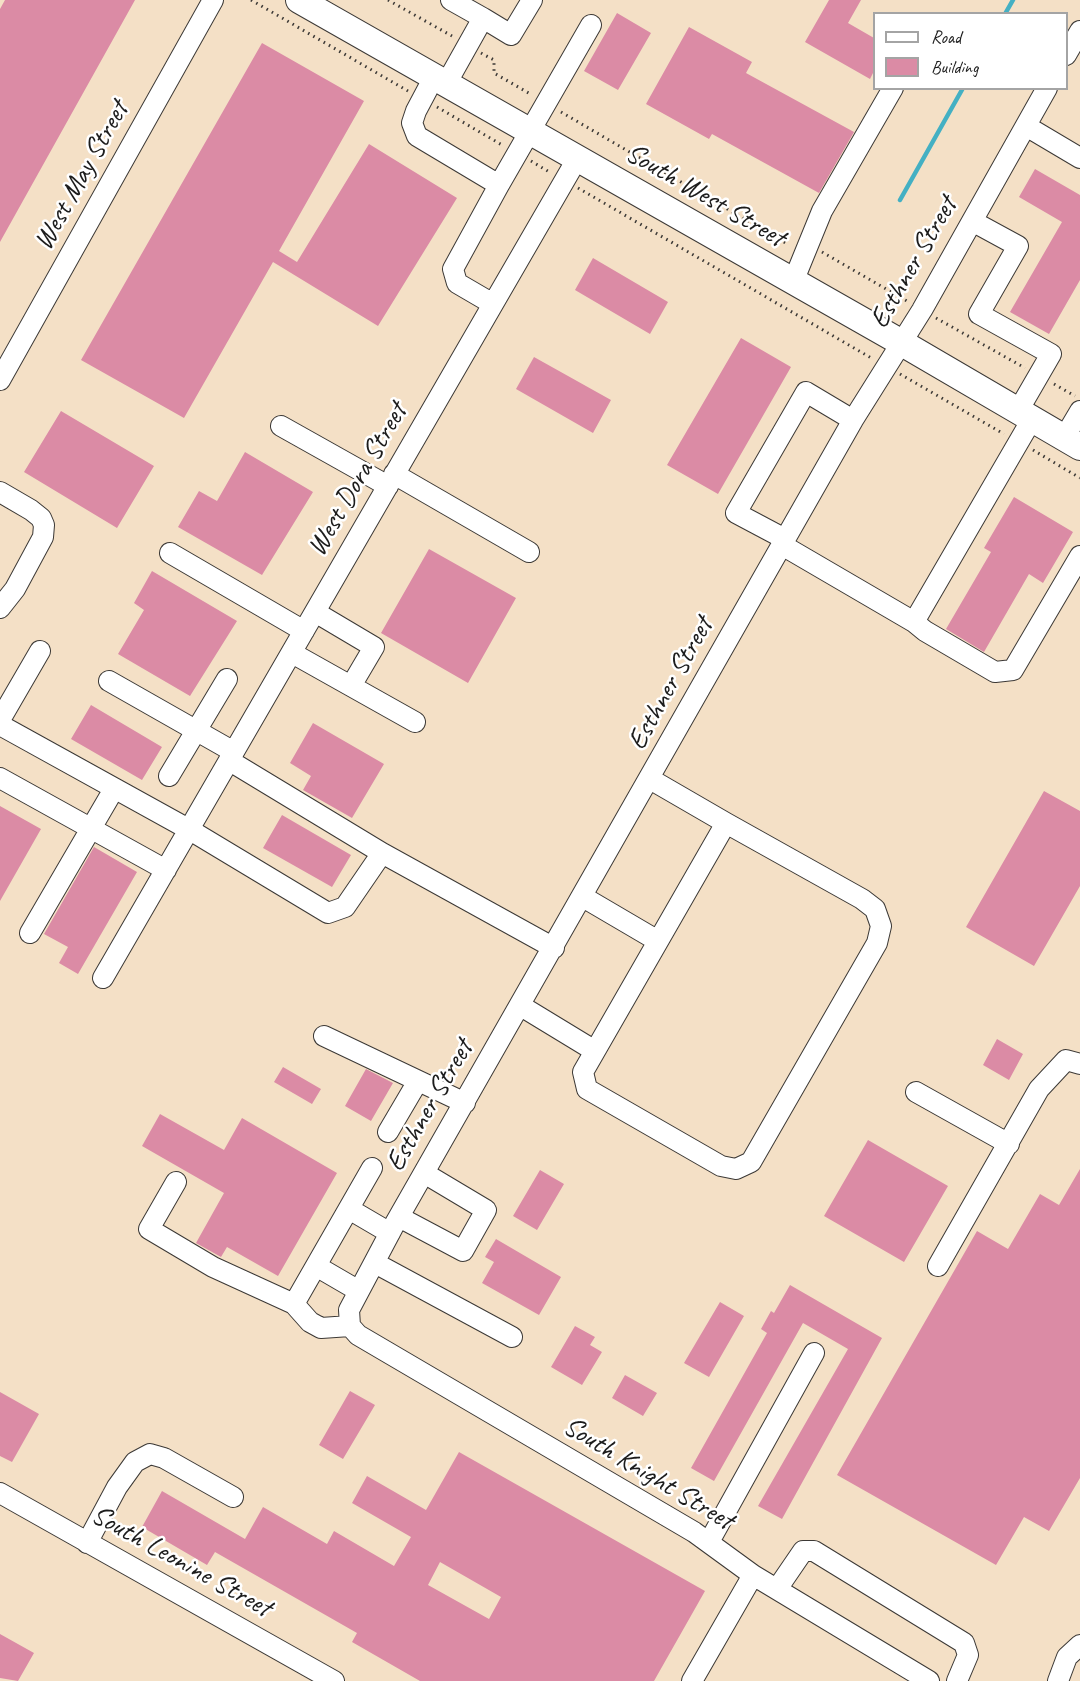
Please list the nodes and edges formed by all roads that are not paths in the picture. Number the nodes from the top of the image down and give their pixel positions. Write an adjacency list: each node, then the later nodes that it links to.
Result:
1 (213, 0): 21 (street, West May Street)
2 (299, 0): 9 (main road, South West Street)
3 (451, 0): 5 (street)
4 (532, 0): 5 (street)
5 (483, 18): 9 (street)
6 (591, 25): 13 (street)
7 (1080, 31): 8 (street)
8 (1068, 52)
9 (434, 86): 13 (main road, South West Street); 16 (street)
10 (892, 90): 18 (street)
11 (1046, 90): 12 (street, Esthner Street)
12 (1026, 126): 14 (street); 17 (street, Esthner Street)
13 (524, 143): 15 (main road, South West Street); 16 (street)
14 (1080, 158)
15 (577, 159): 18 (main road, South West Street); 19 (street, West Dora Street)
16 (499, 184): 19 (street)
17 (972, 221): 20 (street, Esthner Street); 23 (street)
18 (793, 282): 20 (main road, South West Street)
19 (493, 304): 27 (street, West Dora Street)
20 (902, 343): 23 (main road, South West Street); 24 (street, Esthner Street)
21 (0, 380)
22 (1080, 411): 26 (street)
23 (1025, 415): 26 (main road, South West Street); 35 (street)
24 (852, 420): 29 (street, Esthner Street); 29 (street)
25 (281, 426): 27 (street)
26 (1072, 442)
27 (391, 480): 30 (street); 34 (street, West Dora Street)
28 (0, 492): 33 (street)
29 (783, 542): 35 (street); 49 (street, Esthner Street)
30 (530, 552)
31 (170, 554): 36 (street)
32 (1080, 556): 35 (street)
33 (0, 608)
34 (315, 612): 36 (street, West Dora Street); 41 (street)
35 (914, 622)
36 (304, 631): 38 (street, West Dora Street)
37 (40, 651): 42 (street)
38 (292, 653): 41 (street); 46 (street, West Dora Street)
39 (227, 679): 45 (street)
40 (109, 681): 45 (street)
41 (351, 686): 43 (street)
42 (0, 720)
43 (415, 722)
44 (0, 725): 50 (street)
45 (196, 731): 46 (street); 47 (street)
46 (232, 757): 53 (street, West Dora Street); 54 (street)
47 (169, 777)
48 (0, 778): 52 (street)
49 (650, 779): 51 (street); 56 (street, Esthner Street)
50 (114, 789): 52 (street); 53 (street)
51 (726, 823): 58 (street); 63 (street)
52 (91, 829): 55 (street); 57 (street)
53 (190, 830): 54 (street); 55 (street, West Dora Street)
54 (382, 853): 59 (street)
55 (166, 870): 60 (street, West Dora Street)
56 (583, 897): 58 (street); 59 (street, Esthner Street)
57 (30, 933)
58 (658, 941): 63 (street)
59 (554, 948): 61 (street, Esthner Street)
60 (103, 978)
61 (521, 1006): 63 (street); 67 (street, Esthner Street)
62 (324, 1036): 65 (street)
63 (595, 1051)
64 (1080, 1064): 69 (street)
65 (418, 1081): 67 (street); 68 (street)
66 (916, 1092): 69 (street)
67 (465, 1103): 71 (street, Esthner Street)
68 (388, 1132)
69 (1009, 1144): 77 (street)
70 (372, 1168): 73 (street)
71 (424, 1173): 74 (street, Esthner Street); 74 (street)
72 (176, 1182): 79 (street)
73 (348, 1209): 74 (street); 76 (street)
74 (394, 1225): 75 (street, Esthner Street)
75 (375, 1263): 78 (street, Esthner Street); 81 (street)
76 (316, 1266): 78 (street); 79 (street)
77 (938, 1266)
78 (359, 1291): 80 (street, Esthner Street)
79 (294, 1304): 80 (street)
80 (349, 1318): 85 (street, South Knight Street)
81 (512, 1337)
82 (814, 1353): 85 (street)
83 (0, 1493): 86 (street, South Leonine Street)
84 (233, 1497): 86 (street)
85 (708, 1542): 87 (street, South Knight Street)
86 (87, 1543): 90 (street, South Leonine Street)
87 (753, 1575): 88 (street, South Knight Street); 91 (street)
88 (777, 1589): 92 (street, South Knight Street); 93 (street)
89 (1080, 1645): 94 (street)
90 (334, 1681)
91 (692, 1681)
92 (929, 1681)
93 (957, 1681)
94 (1058, 1681)

